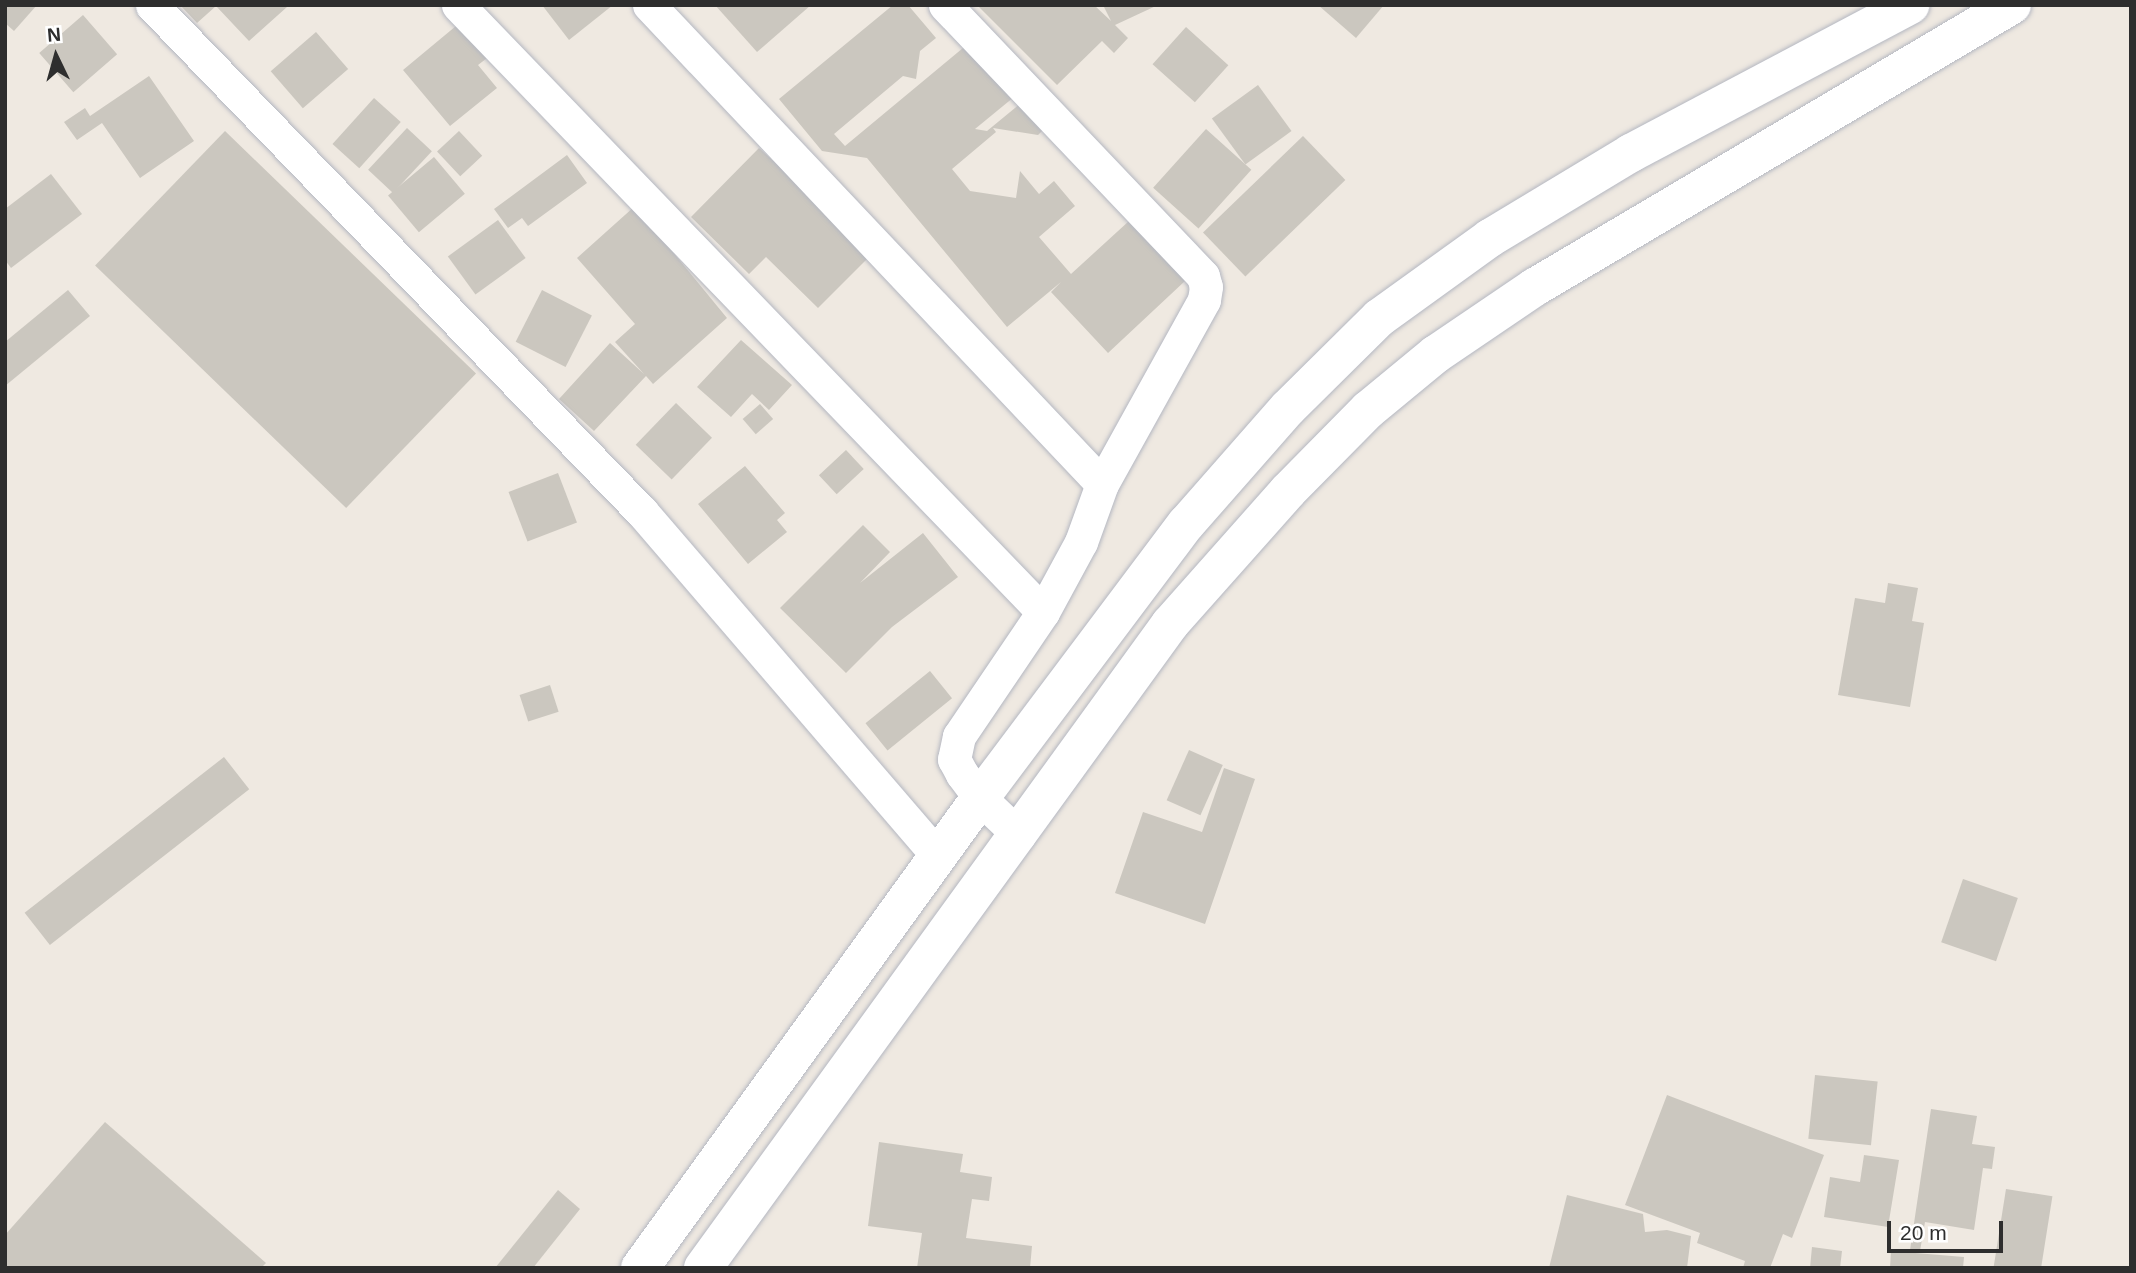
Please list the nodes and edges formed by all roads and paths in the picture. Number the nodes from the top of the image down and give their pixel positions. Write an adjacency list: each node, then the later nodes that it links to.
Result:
1 (152, 5): 11 (street)
2 (458, 5): 8 (street)
3 (649, 5): 7 (street)
4 (945, 5): 7 (street)
5 (1910, 5): 9 (main road)
6 (2012, 5): 10 (main road)
7 (1102, 484): 8 (street)
8 (1043, 612): 9 (street)
9 (980, 798): 10 (street); 11 (main road)
10 (1019, 835): 13 (main road)
11 (938, 856): 12 (main road)
12 (640, 1268)
13 (703, 1268)

